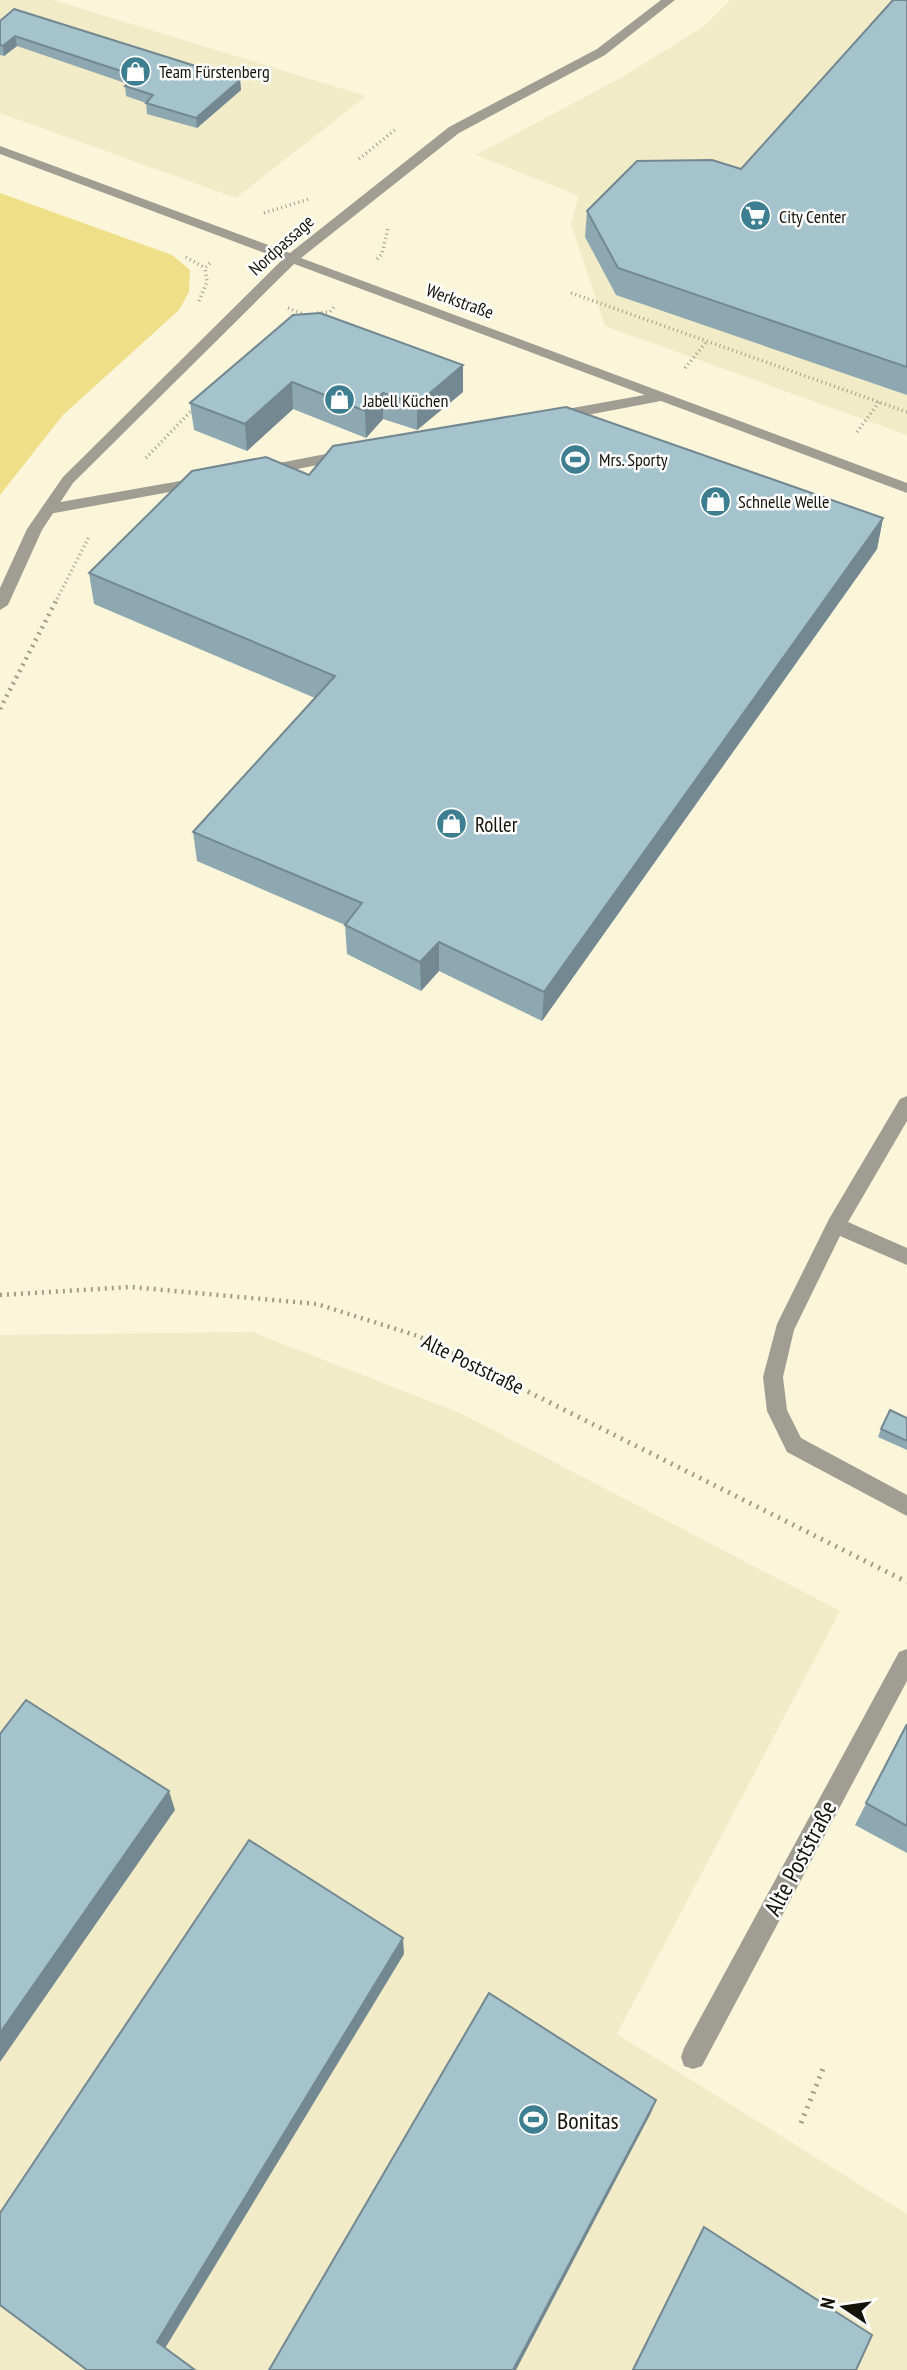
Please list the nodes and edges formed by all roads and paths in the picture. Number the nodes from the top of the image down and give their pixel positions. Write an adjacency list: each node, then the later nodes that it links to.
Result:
1 (669, 0): 3 (street, Nordpassage)
2 (0, 150): 3 (street, Werkstraße)
3 (291, 259): 7 (street, Werkstraße); 16 (street, Nordpassage)
4 (571, 293): 5 (path)
5 (707, 341): 6 (path); 8 (path)
6 (685, 368)
7 (662, 397): 10 (street); 15 (street, Werkstraße)
8 (879, 402): 9 (path); 11 (path)
9 (907, 412)
10 (534, 420)
11 (857, 432)
12 (357, 453): 13 (street)
13 (248, 474)
14 (220, 479): 16 (street)
15 (907, 488)
16 (49, 509): 17 (street, Nordpassage)
17 (0, 605)
18 (907, 1104): 19 (street)
19 (836, 1225): 20 (street); 22 (street)
20 (907, 1256)
21 (0, 1295): 23 (path, Alte Poststraße)
22 (907, 1506)
23 (907, 1582)
24 (907, 1659): 25 (street, Alte Poststraße)
25 (694, 2057)
26 (825, 2064): 27 (path)
27 (801, 2123)

